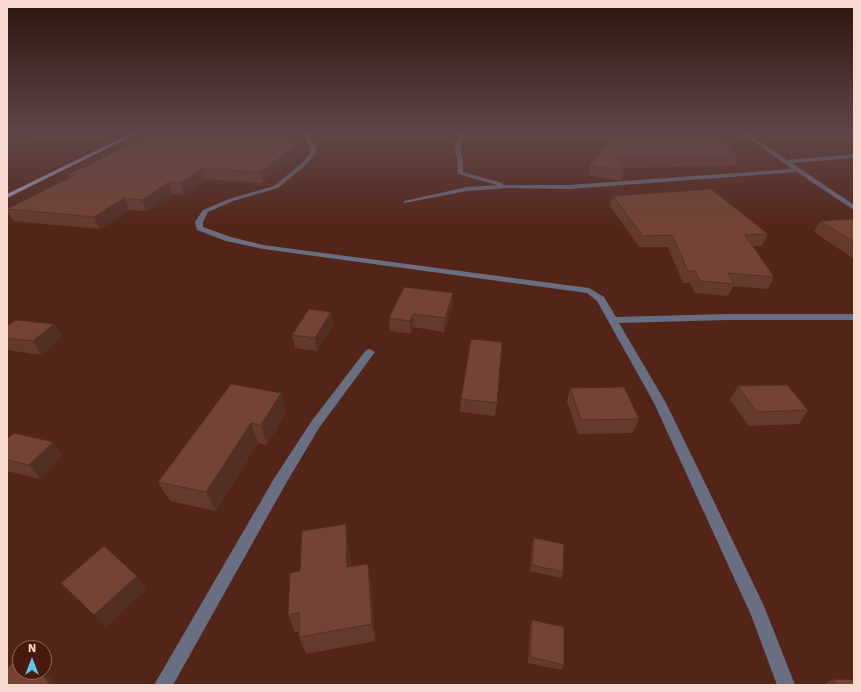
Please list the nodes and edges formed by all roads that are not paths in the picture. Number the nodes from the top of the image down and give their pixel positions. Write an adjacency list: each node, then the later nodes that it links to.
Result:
1 (68, 166): 7 (main road)
2 (301, 166): 11 (street)
3 (460, 166): 6 (street)
4 (792, 166): 5 (street)
5 (797, 170): 6 (street); 9 (street)
6 (508, 186): 8 (street)
7 (7, 196)
8 (406, 202)
9 (854, 208)
10 (854, 317): 11 (street)
11 (613, 320): 14 (street)
12 (370, 352): 13 (street)
13 (163, 685)
14 (786, 685)

